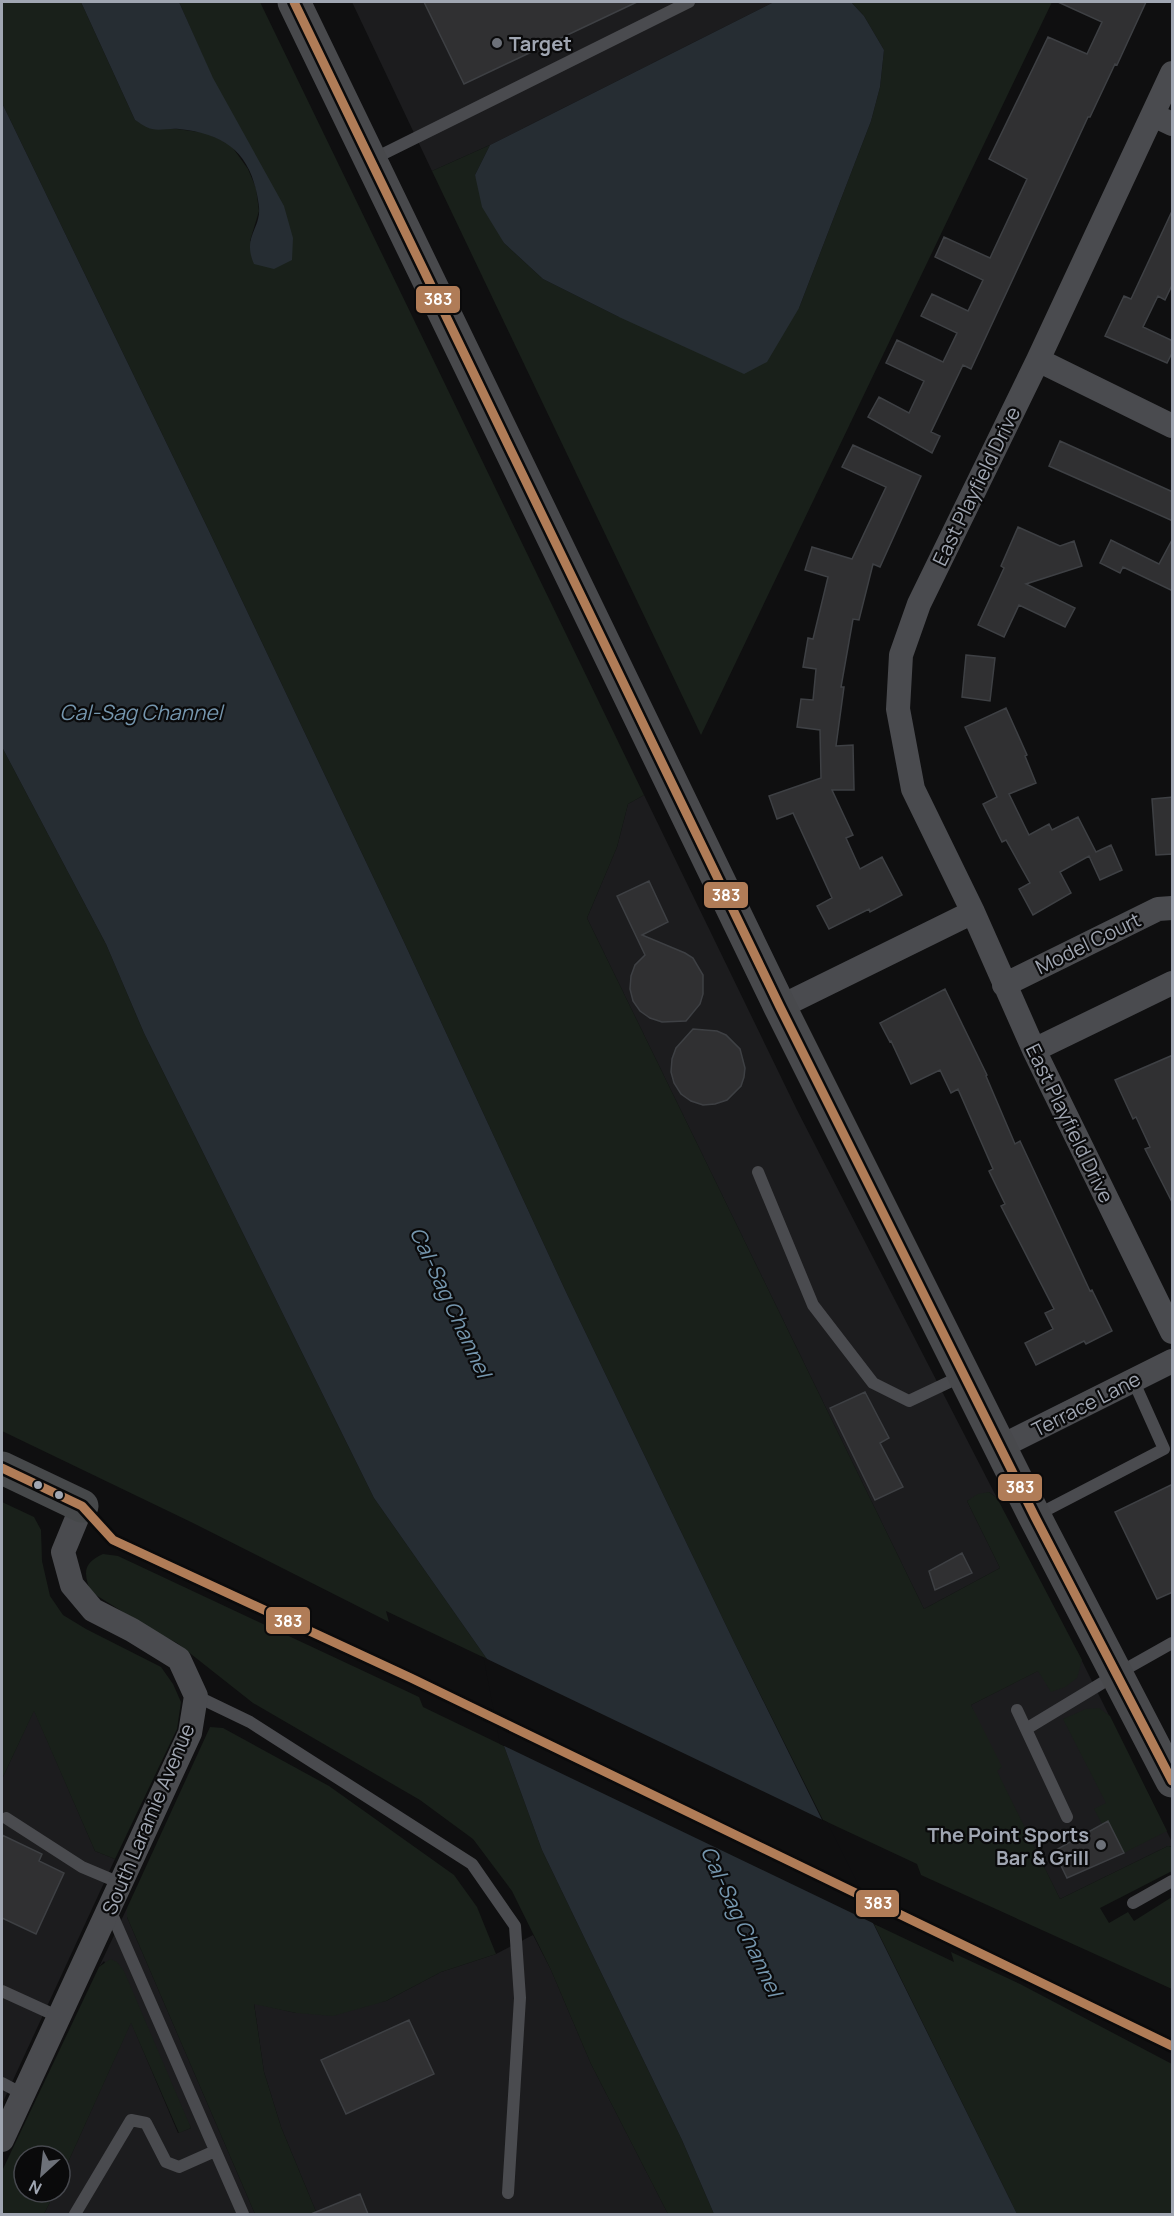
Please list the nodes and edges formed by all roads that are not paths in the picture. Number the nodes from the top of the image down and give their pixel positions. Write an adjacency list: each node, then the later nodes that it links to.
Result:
1 (294, 2): 5 (main road)
2 (689, 2): 5 (lane)
3 (1173, 73): 4 (street, East Playfield Drive)
4 (1163, 120): 6 (street, East Playfield Drive)
5 (370, 160): 12 (main road)
6 (1038, 360): 7 (street); 9 (street, East Playfield Drive)
7 (1173, 426)
8 (1173, 908): 11 (street, Model Court)
9 (973, 912): 11 (street, East Playfield Drive); 12 (street)
10 (1173, 983): 13 (street)
11 (1004, 985): 13 (street, East Playfield Drive)
12 (780, 1007): 17 (main road)
13 (1034, 1050): 15 (street, East Playfield Drive)
14 (758, 1172): 17 (lane)
15 (1173, 1332)
16 (1173, 1361): 18 (street, Terrace Lane)
17 (965, 1375): 19 (main road)
18 (1133, 1380): 19 (street, Terrace Lane); 22 (lane)
19 (1000, 1447): 22 (main road)
20 (2, 1468): 21 (main road)
21 (82, 1506): 25 (street, South Laramie Avenue)
22 (1035, 1517): 24 (main road)
23 (1173, 1643): 24 (lane)
24 (1117, 1674): 27 (lane); 28 (main road)
25 (196, 1696): 32 (street, South Laramie Avenue); 41 (lane)
26 (1017, 1710): 27 (lane)
27 (1026, 1730): 29 (lane)
28 (1169, 1766)
29 (1066, 1817)
30 (6, 1818): 32 (lane)
31 (1173, 1881): 33 (lane)
32 (120, 1883): 34 (street, South Laramie Avenue)
33 (1133, 1902)
34 (109, 1909): 36 (street, South Laramie Avenue); 40 (lane)
35 (2, 1991): 36 (lane)
36 (59, 2017): 38 (street, South Laramie Avenue)
37 (2, 2084): 38 (lane)
38 (23, 2094): 39 (street, South Laramie Avenue)
39 (2, 2140)
40 (215, 2151): 42 (lane); 43 (lane)
41 (508, 2193)
42 (75, 2214)
43 (243, 2214)

